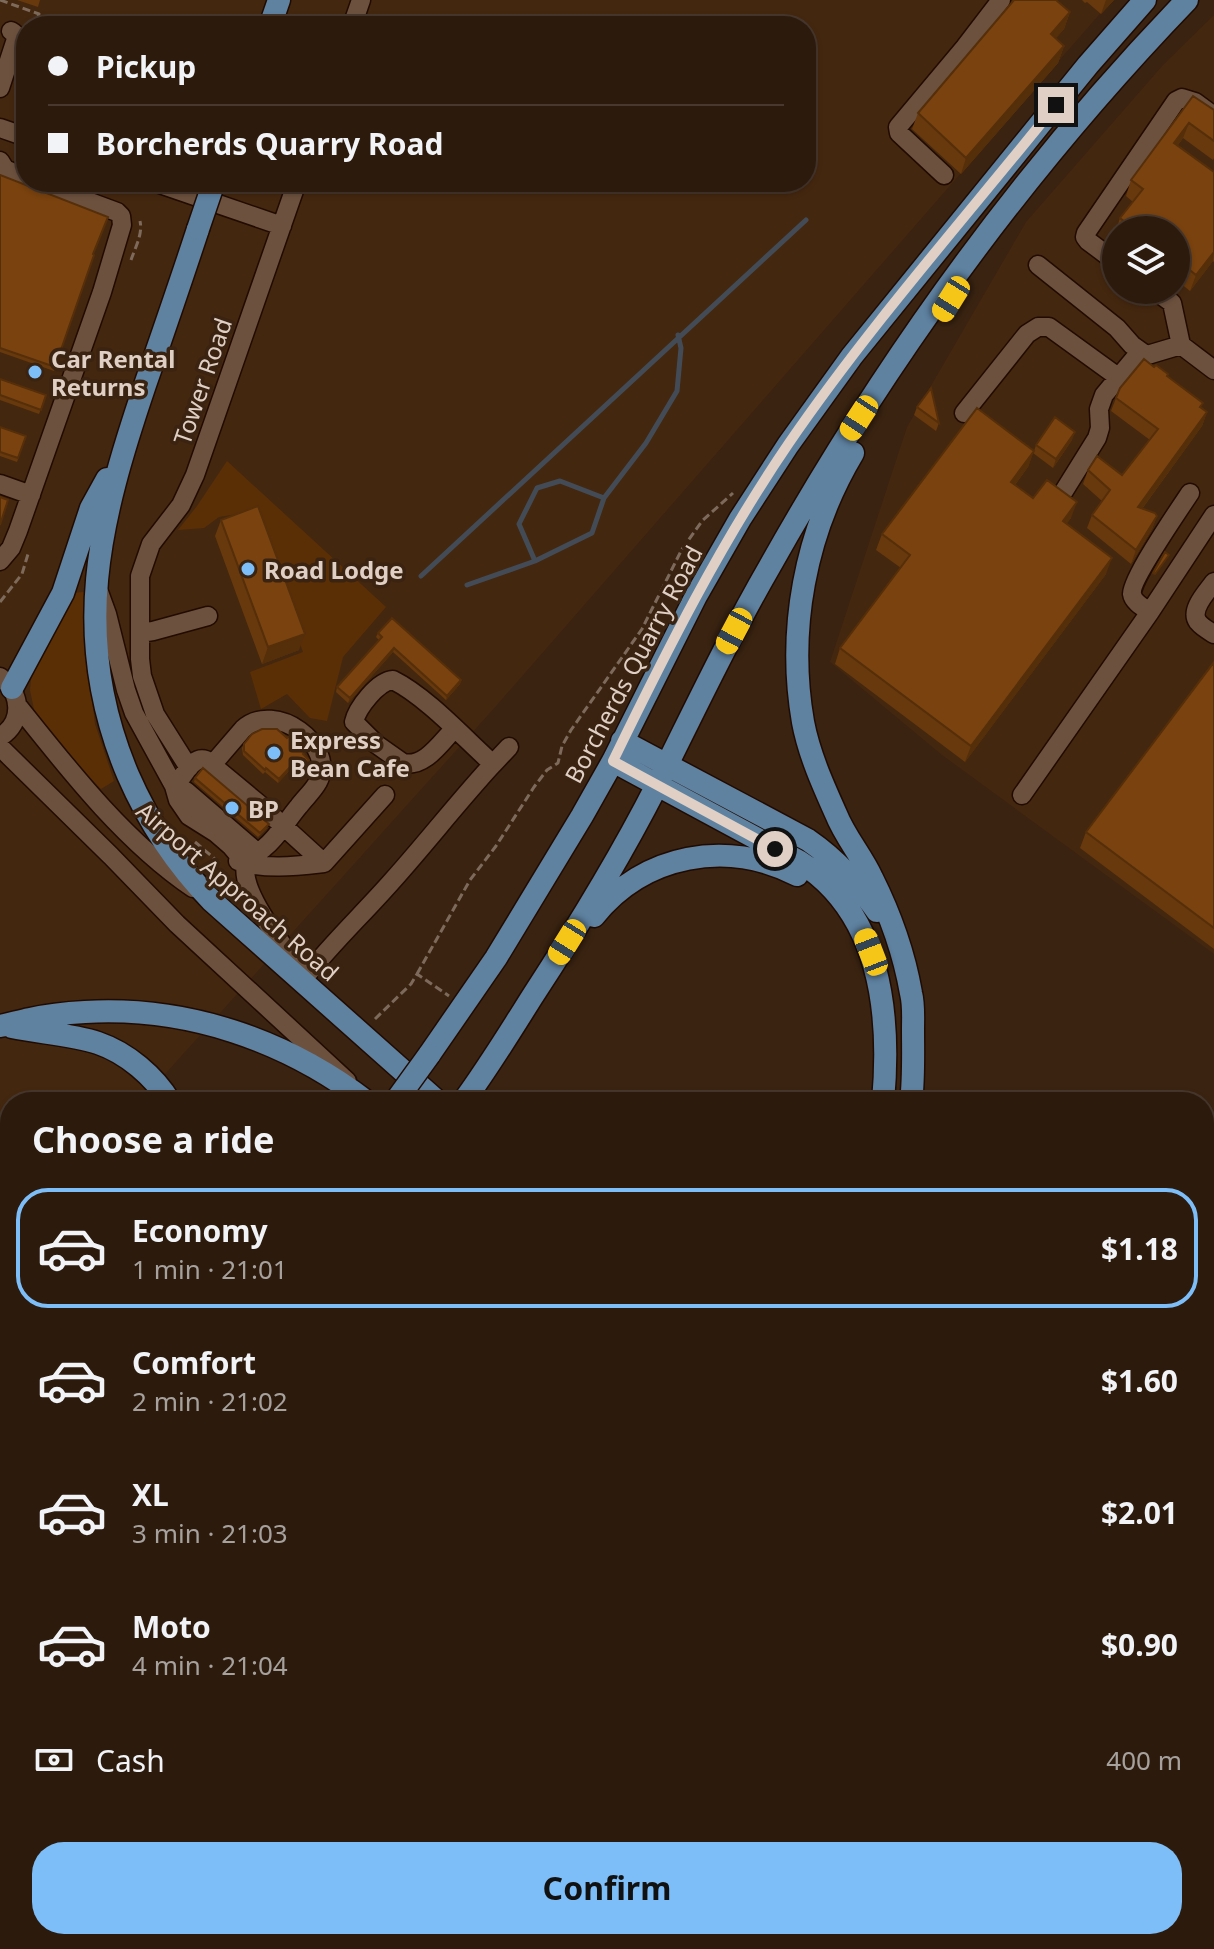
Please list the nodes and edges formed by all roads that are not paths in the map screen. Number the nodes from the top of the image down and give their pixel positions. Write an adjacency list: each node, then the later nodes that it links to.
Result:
1 (1001, 0): 9 (street)
2 (1145, 0): 42 (main road, Borcherds Quarry Road)
3 (1187, 0): 14 (main road)
4 (11, 31): 5 (street)
5 (0, 88)
6 (1214, 116): 16 (street)
7 (0, 161): 8 (street)
8 (16, 174)
9 (944, 175)
10 (63, 192): 28 (street)
11 (183, 192): 15 (street)
12 (211, 192): 24 (main road, bridge)
13 (294, 192): 15 (street, Tower Road)
14 (1015, 198): 44 (main road); 55 (main road)
15 (282, 226): 35 (street, Tower Road)
16 (1102, 251)
17 (1038, 265): 20 (street)
18 (1172, 304): 19 (street)
19 (1181, 345): 20 (street); 21 (street)
20 (1146, 355): 22 (street)
21 (1214, 370)
22 (1118, 377): 23 (street); 26 (street)
23 (964, 413)
24 (121, 458): 32 (main road); 37 (main road)
25 (0, 484): 28 (street)
26 (1064, 491)
27 (1190, 493): 33 (street)
28 (31, 495): 30 (street)
29 (1214, 515): 33 (street)
30 (0, 561)
31 (1214, 582): 36 (street)
32 (96, 586): 48 (street); 54 (main road)
33 (1150, 612): 50 (street)
34 (208, 616): 35 (street)
35 (140, 633): 46 (street, Tower Road)
36 (1214, 634)
37 (10, 691): 39 (street); 54 (street, Airport Approach Road)
38 (455, 728): 38 (street); 43 (street)
39 (0, 737)
40 (0, 747): 62 (street)
41 (509, 747): 43 (street)
42 (618, 751): 44 (main road); 47 (main road); 63 (main road, Borcherds Quarry Road, bridge)
43 (493, 764): 57 (street)
44 (667, 764): 47 (main road); 55 (main road)
45 (212, 765): 46 (street); 51 (street); 51 (street)
46 (189, 768): 48 (street)
47 (657, 785): 56 (main road); 58 (main road)
48 (174, 786): 52 (street); 52 (street)
49 (385, 795): 53 (street)
50 (1022, 795)
51 (283, 827): 52 (street); 53 (street)
52 (252, 858): 53 (street); 57 (street)
53 (324, 863)
54 (212, 901): 57 (main road, Airport Approach Road)
55 (900, 954): 67 (main road)
56 (546, 976): 58 (main road); 65 (main road)
57 (310, 984): 64 (main road, Airport Approach Road)
58 (881, 1003): 66 (main road)
59 (2, 1026): 60 (main road); 61 (main road)
60 (162, 1092)
61 (352, 1092)
62 (357, 1092)
63 (402, 1092)
64 (427, 1092)
65 (470, 1092)
66 (883, 1092)
67 (912, 1092)

